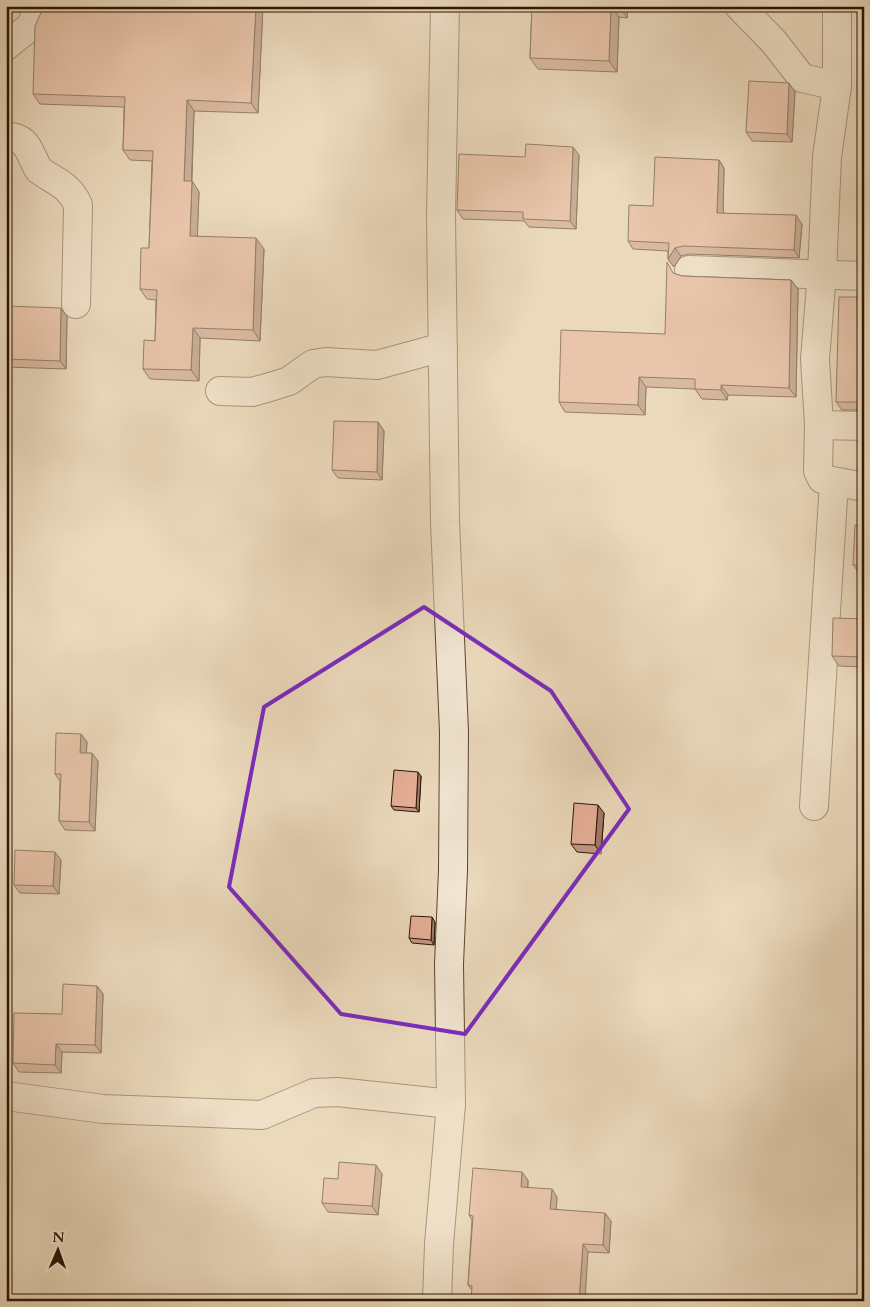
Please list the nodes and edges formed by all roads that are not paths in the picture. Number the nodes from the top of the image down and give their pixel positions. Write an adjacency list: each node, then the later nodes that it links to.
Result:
1 (39, 6): 5 (street)
2 (445, 6): 12 (street)
3 (739, 6): 6 (street)
4 (837, 6): 6 (street)
5 (6, 46)
6 (837, 86): 9 (street)
7 (6, 137): 11 (street)
8 (689, 270): 9 (street)
9 (822, 274): 10 (street); 14 (street)
10 (864, 276)
11 (76, 304)
12 (443, 347): 13 (street); 20 (street)
13 (220, 390)
14 (819, 425): 15 (street); 16 (street)
15 (864, 426)
16 (834, 482): 17 (street); 18 (street)
17 (864, 487)
18 (814, 806)
19 (6, 1096): 20 (street)
20 (451, 1104): 21 (street)
21 (437, 1301)

